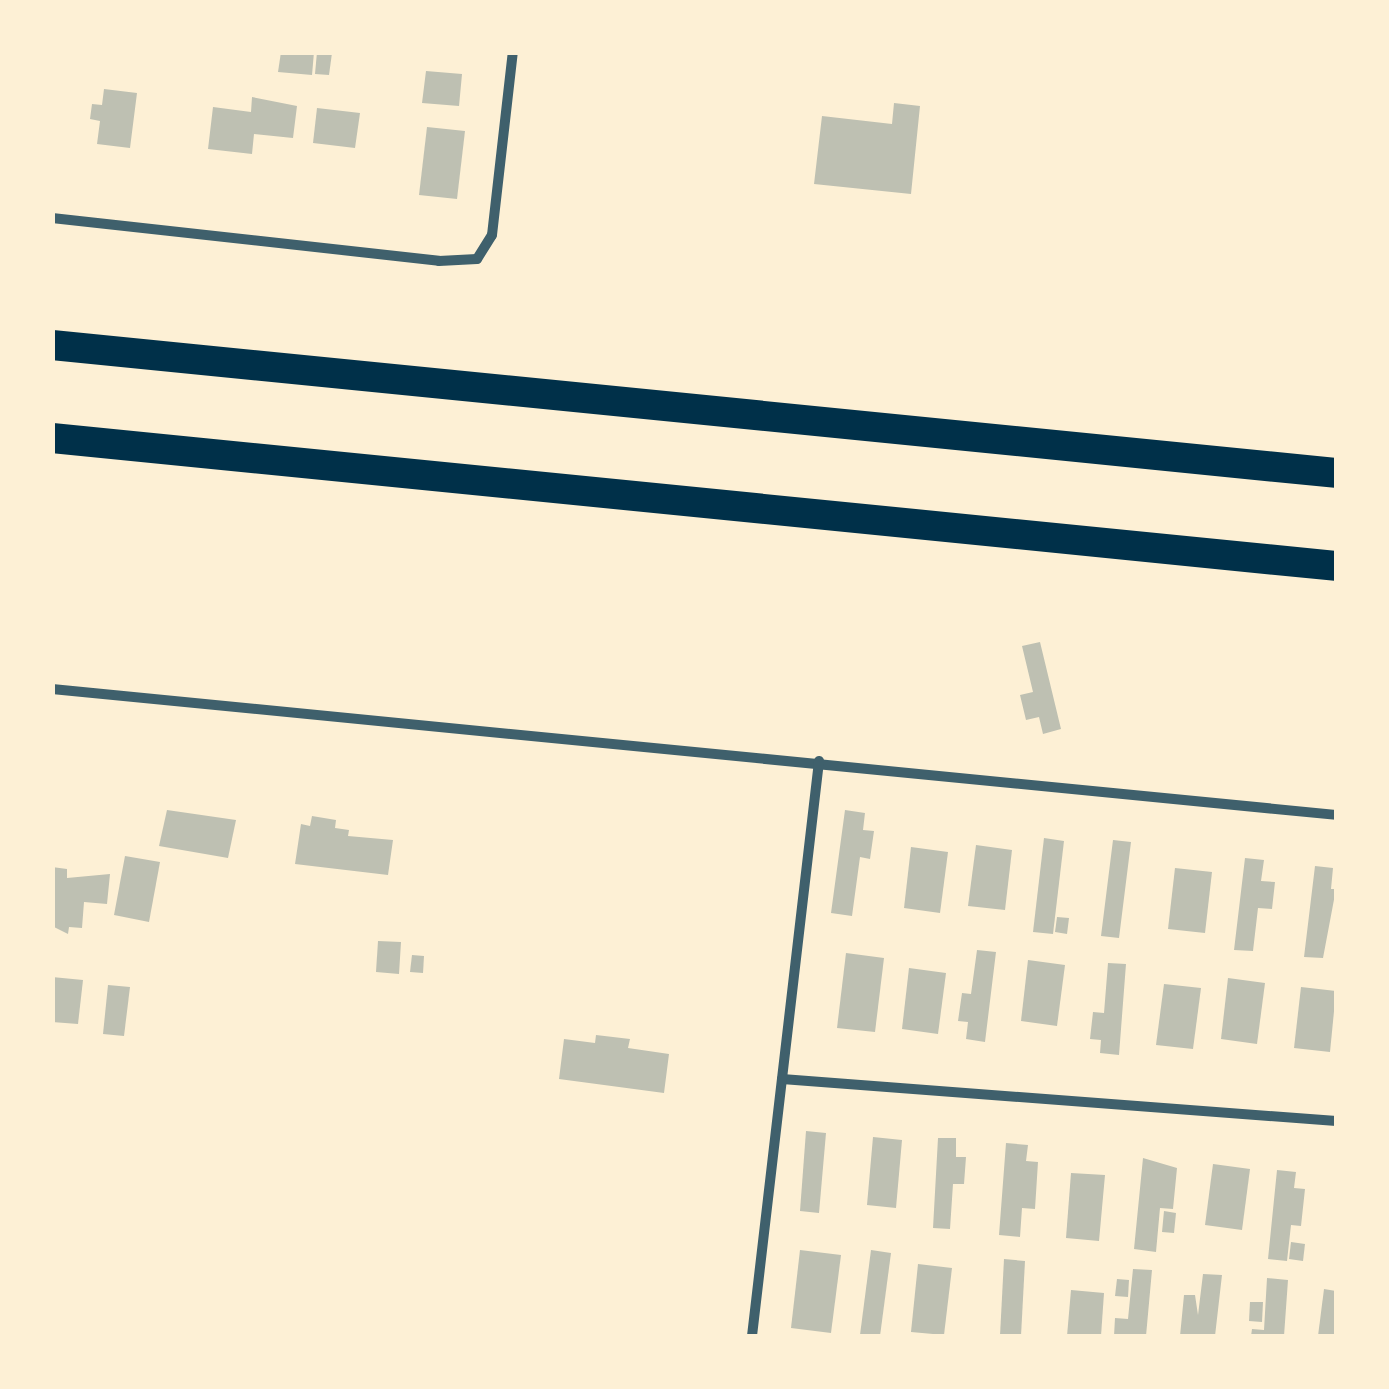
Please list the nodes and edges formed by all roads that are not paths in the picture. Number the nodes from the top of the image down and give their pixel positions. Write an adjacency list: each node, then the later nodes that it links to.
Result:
1 (513, 52): 2 (street)
2 (52, 218)
3 (52, 345): 5 (highway)
4 (52, 438): 6 (highway)
5 (1336, 473)
6 (1336, 566)
7 (52, 690): 8 (street)
8 (820, 761): 9 (street); 10 (street)
9 (1336, 815)
10 (782, 1079): 11 (street); 12 (street)
11 (1336, 1121)
12 (752, 1336)

